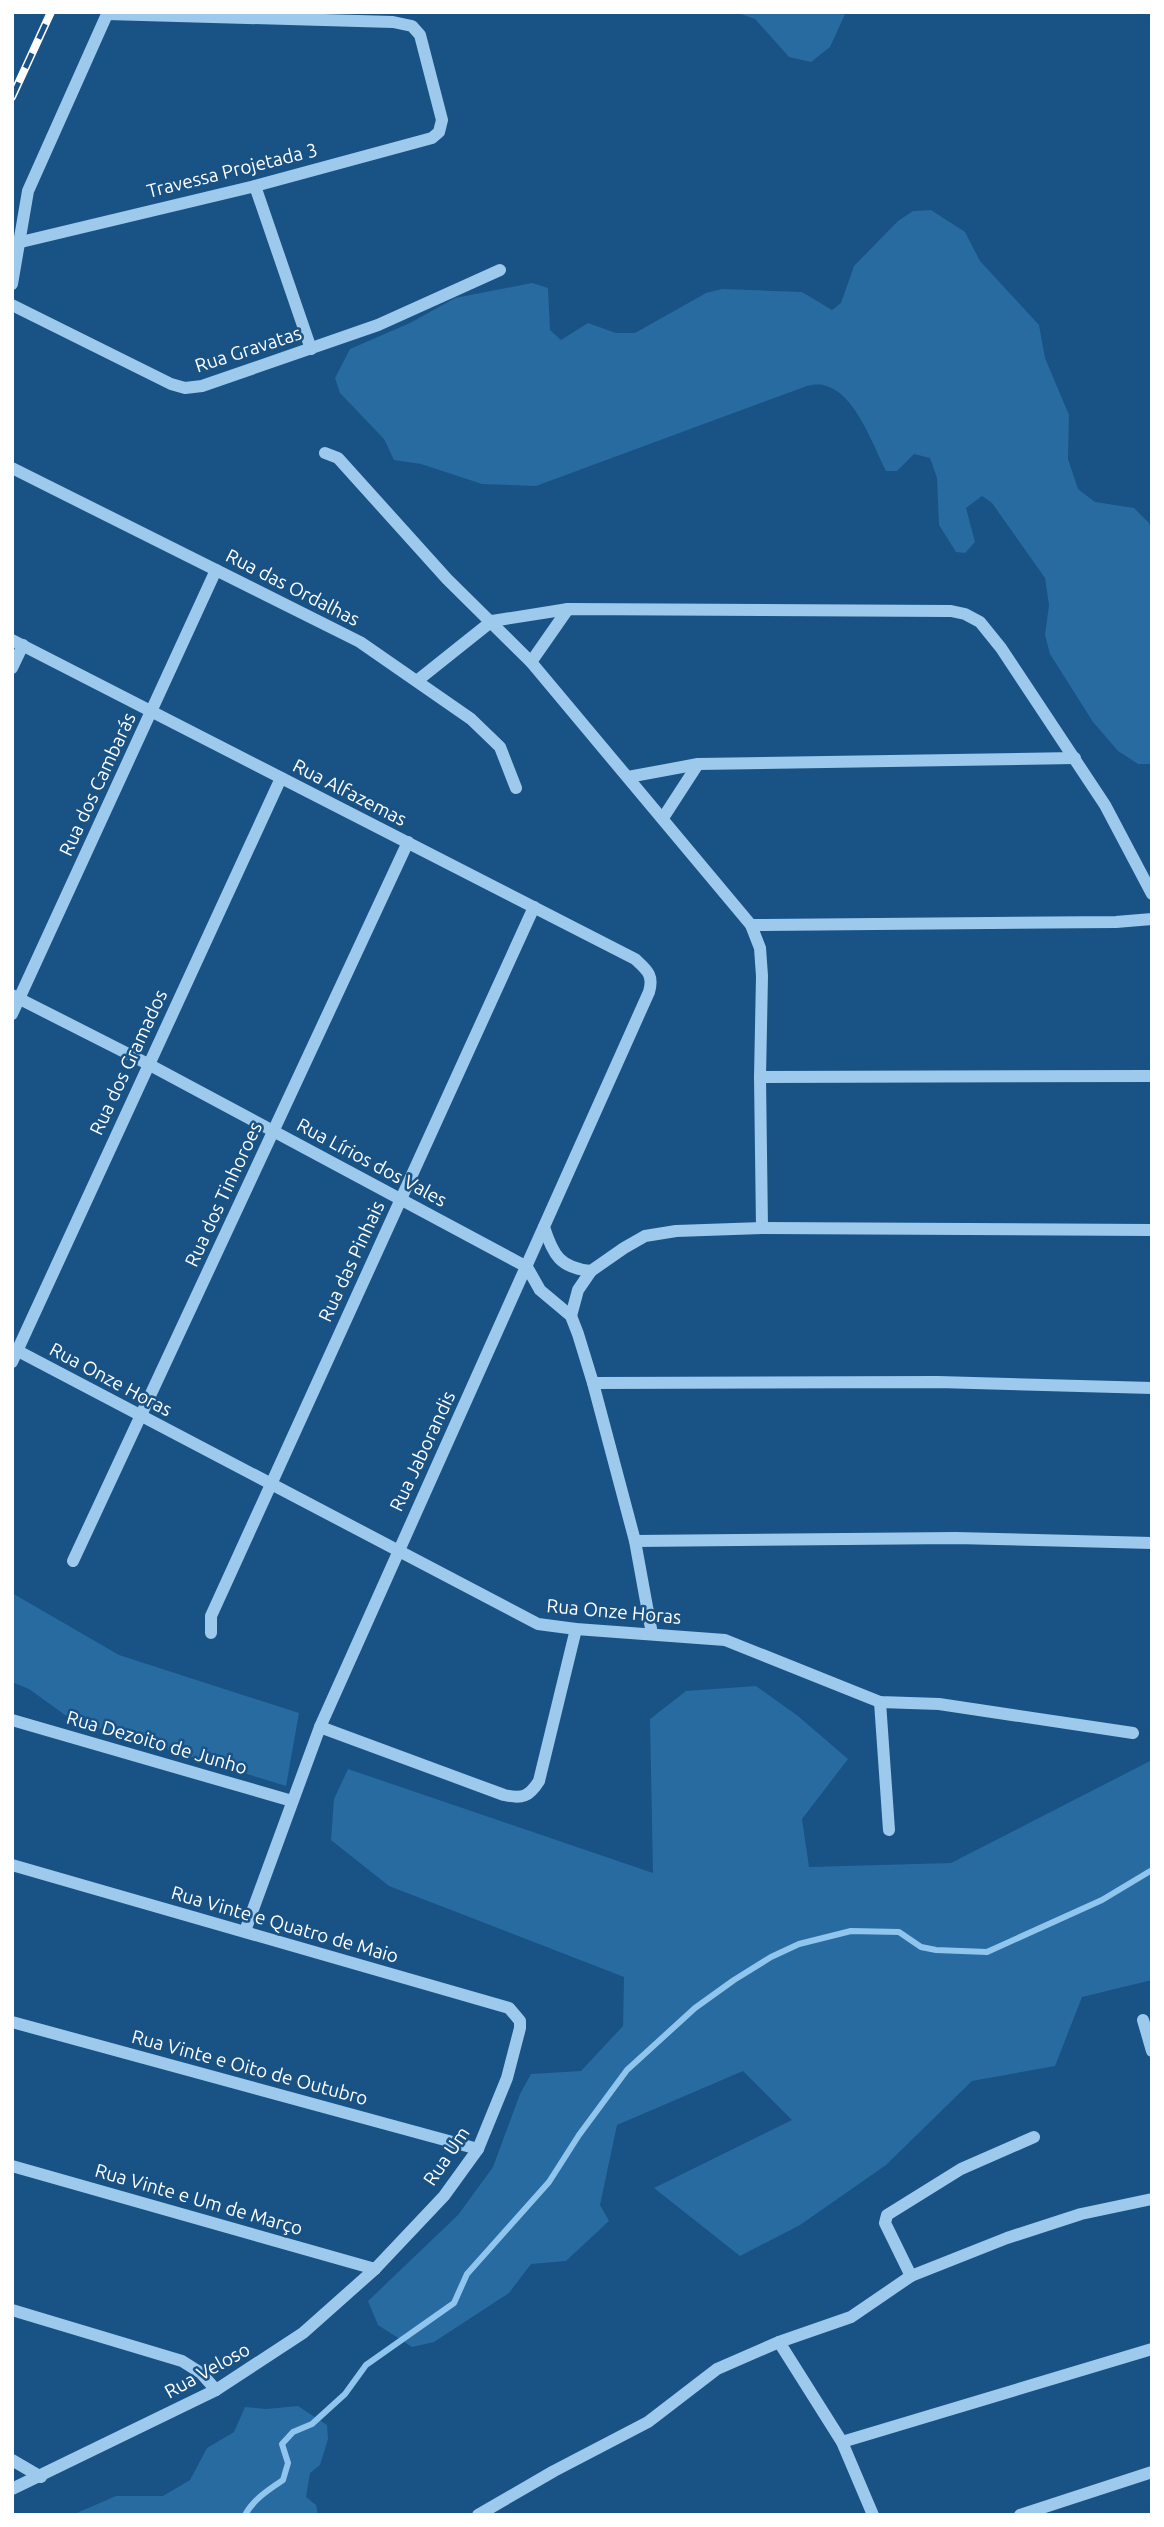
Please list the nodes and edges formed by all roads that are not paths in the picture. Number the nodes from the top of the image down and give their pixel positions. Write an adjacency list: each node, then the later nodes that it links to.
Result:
1 (107, 13): 2 (street, Travessa Projetada 3); 3 (street)
2 (255, 186): 3 (street, Travessa Projetada 3); 7 (street)
3 (21, 242): 5 (street)
4 (500, 270): 7 (street, Rua Gravatas)
5 (12, 284)
6 (12, 305): 7 (street, Rua Gravatas)
7 (311, 349)
8 (325, 453): 12 (street)
9 (12, 468): 10 (street, Rua das Ordalhas)
10 (216, 570): 16 (street, Rua das Ordalhas); 17 (street, Rua dos Cambarás)
11 (568, 609): 12 (street); 14 (street); 18 (street)
12 (492, 621): 14 (street); 16 (street)
13 (17, 642): 15 (street); 17 (street, Rua Alfazemas)
14 (531, 662): 21 (street)
15 (12, 668)
16 (418, 680): 22 (street, Rua das Ordalhas)
17 (151, 711): 20 (street, Rua Alfazemas); 30 (street, Rua dos Cambarás)
18 (1075, 758): 19 (street); 25 (street)
19 (698, 764): 21 (street); 23 (street)
20 (281, 778): 24 (street, Rua Alfazemas); 32 (street, Rua dos Gramados)
21 (628, 778): 23 (street)
22 (516, 788)
23 (663, 818): 28 (street)
24 (408, 842): 26 (street, Rua Alfazemas); 35 (street, Rua dos Tinhoroes)
25 (1152, 894)
26 (534, 907): 29 (street, Rua Alfazemas); 36 (street, Rua das Pinhais)
27 (1152, 919): 28 (street)
28 (751, 925): 34 (street)
29 (649, 992): 37 (street, Rua Jaborandis)
30 (16, 997): 31 (street, Rua dos Cambarás); 32 (street, Rua Lírios dos Vales)
31 (12, 1014)
32 (148, 1064): 35 (street, Rua Lírios dos Vales); 43 (street, Rua dos Gramados)
33 (1152, 1076): 34 (street)
34 (760, 1077): 38 (street)
35 (273, 1131): 36 (street, Rua Lírios dos Vales); 46 (street, Rua dos Tinhoroes)
36 (401, 1199): 40 (street, Rua Lírios dos Vales); 47 (street, Rua das Pinhais)
37 (544, 1227): 40 (street, Rua Jaborandis); 41 (street)
38 (762, 1228): 39 (street); 41 (street)
39 (1152, 1230)
40 (527, 1267): 42 (street); 50 (street, Rua Jaborandis)
41 (591, 1271): 42 (street)
42 (571, 1316): 44 (street)
43 (15, 1357): 46 (street, Rua Onze Horas)
44 (593, 1383): 45 (street); 48 (street)
45 (1152, 1388)
46 (140, 1416): 47 (street, Rua Onze Horas); 51 (street, Rua dos Tinhoroes)
47 (270, 1485): 50 (street, Rua Onze Horas); 53 (street, Rua das Pinhais)
48 (635, 1541): 49 (street); 54 (street)
49 (1152, 1543)
50 (397, 1552): 52 (street, Rua Onze Horas); 57 (street, Rua Jaborandis)
51 (73, 1561)
52 (576, 1629): 54 (street, Rua Onze Horas); 57 (street)
53 (211, 1633)
54 (652, 1634): 55 (street, Rua Onze Horas)
55 (880, 1702): 58 (street, Rua Onze Horas); 60 (street)
56 (12, 1720): 59 (street, Rua Dezoito de Junho)
57 (320, 1727): 59 (street, Rua Jaborandis)
58 (1133, 1733)
59 (292, 1801): 62 (street, Rua Jaborandis)
60 (889, 1830)
61 (12, 1865): 62 (street, Rua Vinte e Quatro de Maio)
62 (245, 1931): 65 (street, Rua Vinte e Quatro de Maio)
63 (1143, 2021): 66 (street)
64 (12, 2022): 68 (street, Rua Vinte e Oito de Outubro)
65 (517, 2044): 68 (street, Rua Um)
66 (1152, 2051)
67 (1034, 2137): 72 (street)
68 (478, 2149): 71 (street, Rua Um)
69 (12, 2166): 71 (street, Rua Vinte e Um de Março)
70 (1152, 2199): 72 (street)
71 (375, 2269): 76 (street, Rua Veloso)
72 (911, 2276): 74 (street)
73 (12, 2310): 76 (street)
74 (779, 2342): 77 (street); 82 (street)
75 (1152, 2349): 77 (street)
76 (216, 2390): 80 (street, Rua Veloso)
77 (842, 2442): 83 (street)
78 (12, 2460): 80 (street)
79 (1152, 2472): 84 (street)
80 (41, 2477): 81 (street, Rua Veloso)
81 (12, 2489)
82 (478, 2515)
83 (873, 2515)
84 (1020, 2515)

